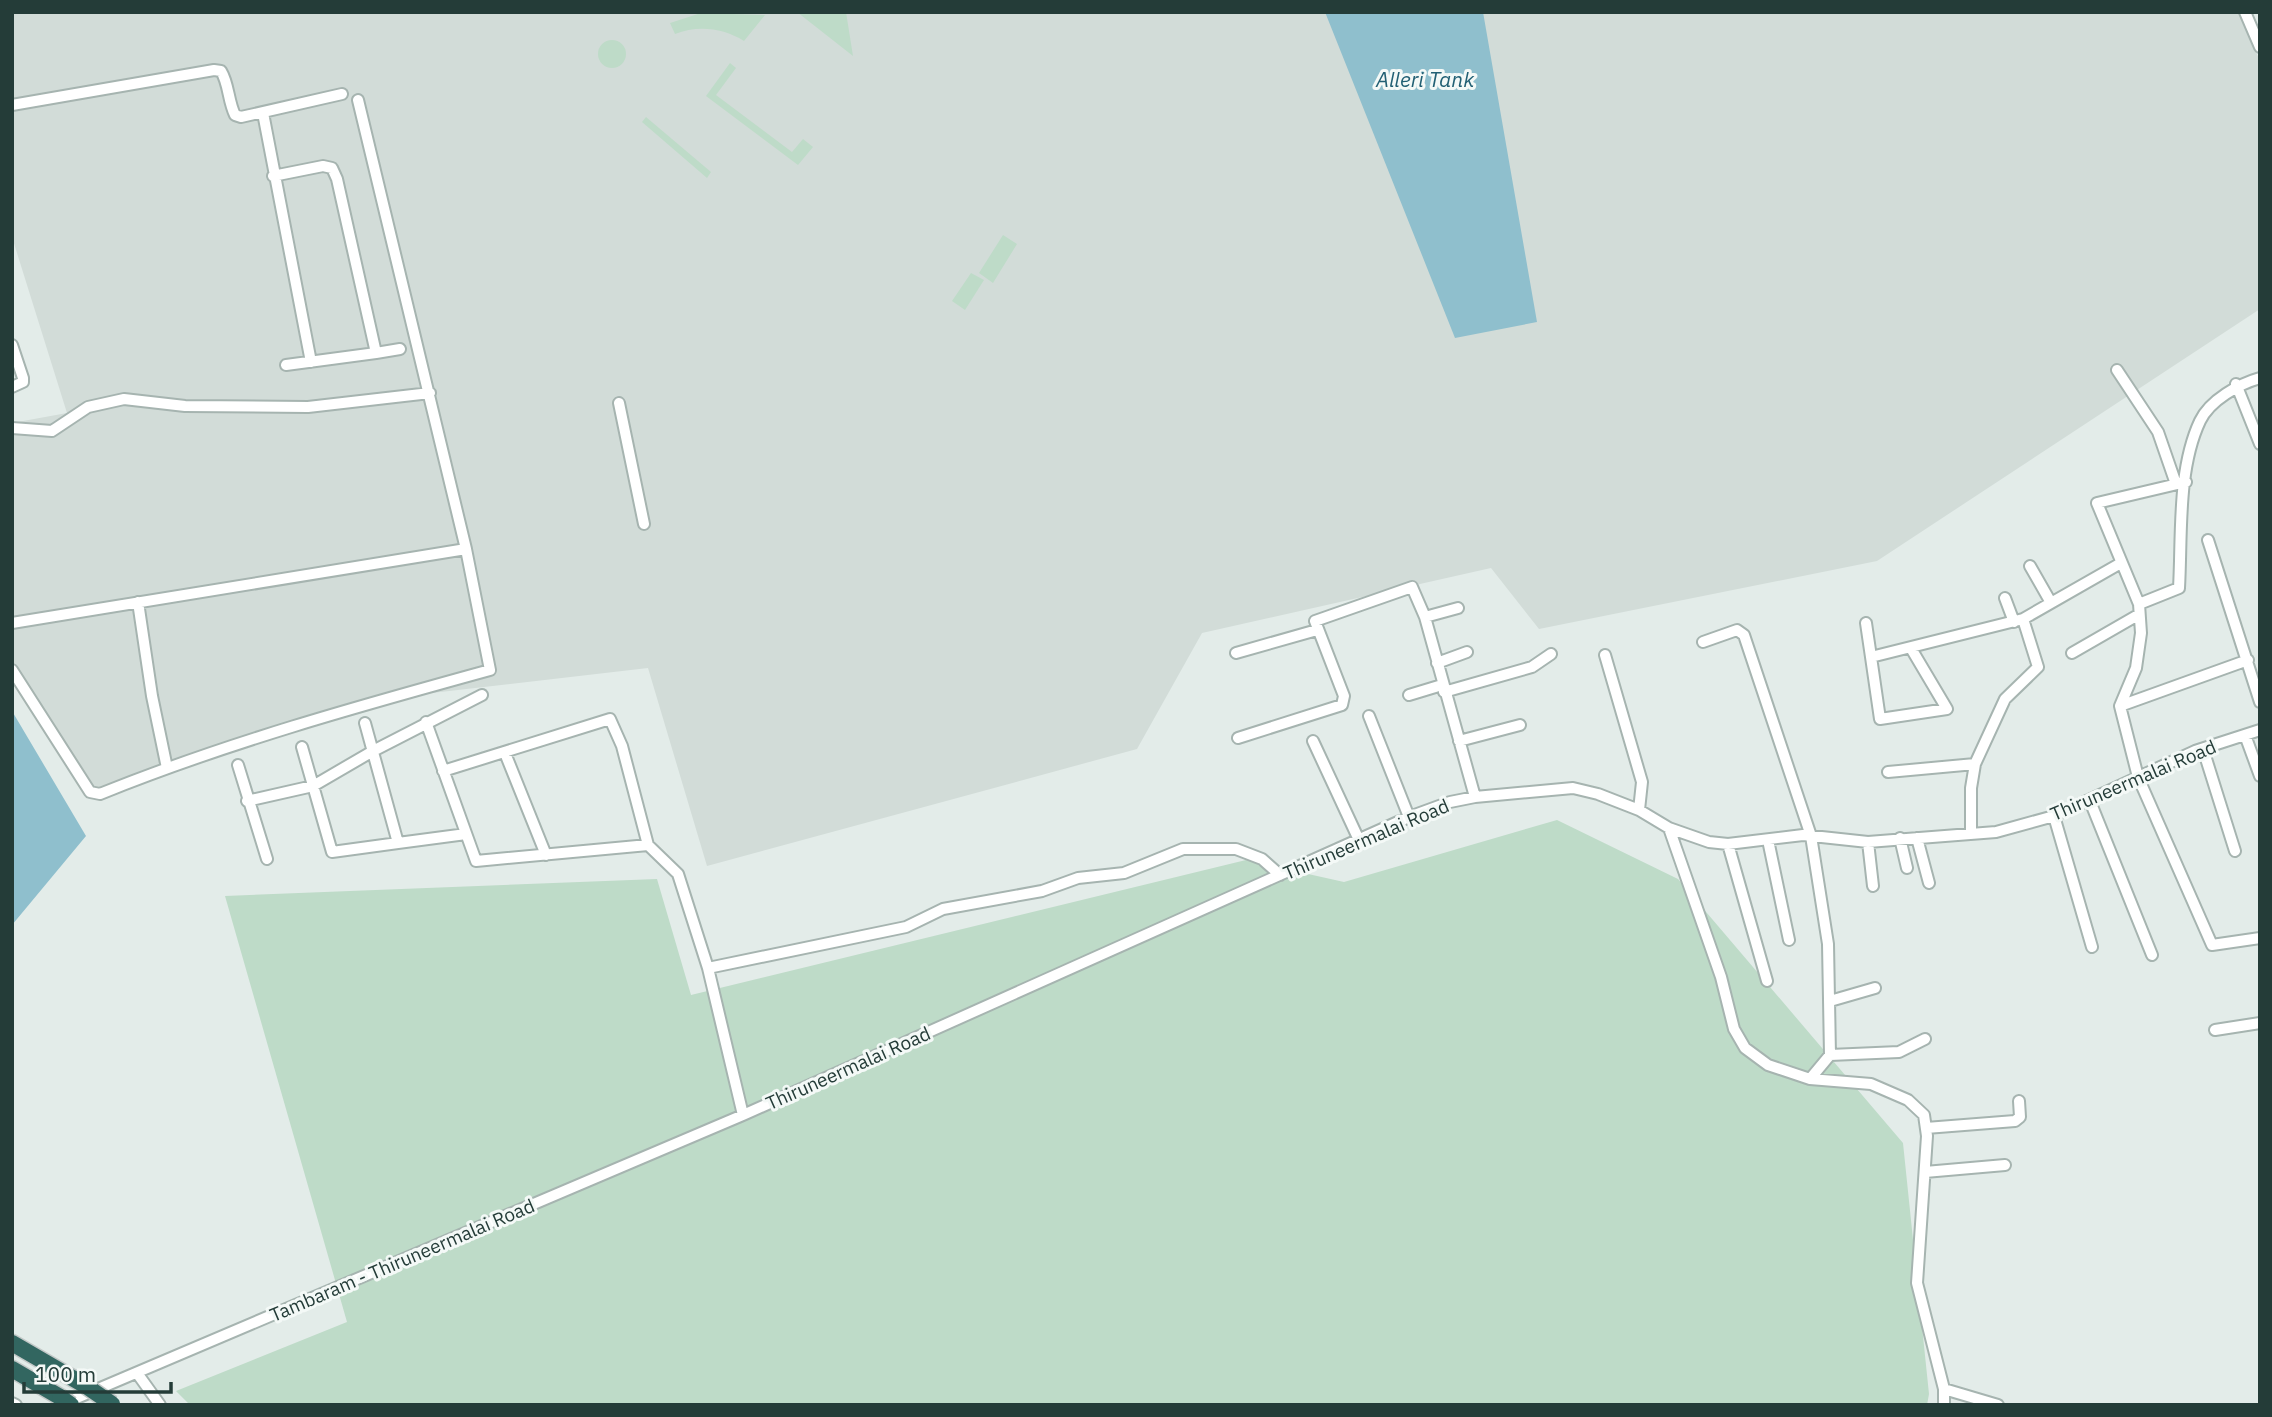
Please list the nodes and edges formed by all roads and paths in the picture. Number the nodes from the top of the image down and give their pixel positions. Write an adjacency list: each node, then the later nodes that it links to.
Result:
1 (2245, 12): 2 (street)
2 (2260, 47)
3 (342, 94): 6 (street)
4 (358, 100): 17 (street)
5 (12, 105): 6 (street)
6 (263, 113): 7 (street)
7 (273, 176): 10 (street); 11 (street)
8 (12, 345): 16 (street)
9 (400, 349): 10 (street)
10 (376, 353): 11 (street)
11 (311, 362): 12 (street)
12 (286, 365)
13 (2117, 370): 21 (street)
14 (2260, 378): 15 (street)
15 (2235, 384): 20 (street); 21 (street)
16 (12, 387)
17 (430, 393): 19 (street); 24 (street)
18 (619, 403): 22 (street)
19 (12, 428)
20 (2260, 444)
21 (2181, 483): 25 (street); 31 (street)
22 (644, 524)
23 (2208, 540): 45 (street)
24 (466, 549): 29 (street); 68 (street)
25 (2121, 563): 28 (street); 31 (street)
26 (2030, 566): 28 (street)
27 (2005, 598): 33 (street)
28 (2050, 601): 33 (street)
29 (138, 602): 34 (street); 68 (street)
30 (1458, 608): 32 (street)
31 (2138, 610): 41 (street); 52 (street)
32 (1425, 617): 36 (street); 46 (street)
33 (2018, 621): 38 (street); 66 (street)
34 (12, 623)
35 (1866, 623): 44 (street)
36 (1317, 630): 40 (street); 59 (street)
37 (1703, 642): 83 (street)
38 (1912, 650): 44 (street); 44 (street)
39 (1467, 652): 46 (street)
40 (1236, 653)
41 (2072, 653)
42 (1551, 654): 48 (street)
43 (1605, 654): 77 (street)
44 (1871, 657)
45 (2248, 660): 51 (street); 52 (street)
46 (1437, 663): 48 (street)
47 (12, 670): 68 (street)
48 (1443, 688): 50 (street); 61 (street)
49 (482, 695): 54 (street)
50 (1409, 695)
51 (2260, 702)
52 (2120, 706): 72 (street)
53 (1369, 716): 79 (street)
54 (426, 722): 64 (street); 69 (street)
55 (365, 723): 64 (street)
56 (1520, 725): 61 (street)
57 (2260, 730): 58 (street, Thiruneermalai Road)
58 (2245, 735): 63 (street, Thiruneermalai Road); 71 (street)
59 (1238, 738)
60 (1313, 741): 86 (street)
61 (1459, 741): 74 (street)
62 (302, 747): 73 (street)
63 (2203, 749): 72 (street, Thiruneermalai Road); 92 (street)
64 (373, 751): 73 (street); 89 (street)
65 (505, 753): 69 (street); 91 (street); 93 (street)
66 (1975, 764): 70 (street); 82 (street)
67 (238, 765): 75 (street)
68 (167, 768)
69 (443, 771): 81 (street)
70 (1888, 772)
71 (2260, 776)
72 (2138, 777): 76 (street, Thiruneermalai Road); 99 (street)
73 (313, 786): 75 (street); 89 (street)
74 (1475, 796): 77 (street, Thiruneermalai Road); 79 (street, Thiruneermalai Road)
75 (247, 801): 94 (street)
76 (2090, 801): 78 (street, Thiruneermalai Road); 102 (street)
77 (1639, 810): 80 (street, Thiruneermalai Road)
78 (2054, 816): 82 (street, Thiruneermalai Road); 101 (street)
79 (1409, 817): 86 (street, Thiruneermalai Road)
80 (1669, 828): 90 (street, Thiruneermalai Road); 111 (street)
81 (466, 834): 89 (street); 93 (street)
82 (1971, 834): 85 (street, Thiruneermalai Road)
83 (1811, 836): 87 (street, Thiruneermalai Road); 88 (street, Thiruneermalai Road); 106 (street)
84 (1900, 838): 85 (street, Thiruneermalai Road); 88 (street, Thiruneermalai Road); 95 (street)
85 (1917, 838): 97 (street)
86 (1359, 840): 96 (street, Thiruneermalai Road)
87 (1769, 840): 90 (street, Thiruneermalai Road); 100 (street)
88 (1868, 842): 98 (street)
89 (398, 843)
90 (1728, 844): 104 (street)
91 (648, 845): 93 (street); 103 (street)
92 (2235, 851)
93 (546, 855)
94 (267, 859)
95 (1908, 868)
96 (1280, 875): 103 (street); 113 (street, Thiruneermalai Road)
97 (1929, 883)
98 (1874, 886)
99 (2260, 938)
100 (1789, 940)
101 (2092, 947)
102 (2152, 956)
103 (708, 968): 113 (street)
104 (1767, 981)
105 (1875, 988): 106 (street)
106 (1830, 1001): 110 (street)
107 (2260, 1023): 108 (street)
108 (2215, 1030)
109 (1925, 1039): 110 (street)
110 (1830, 1055): 111 (street)
111 (1810, 1079): 114 (street)
112 (2019, 1101): 114 (street)
113 (743, 1115): 119 (street, Tambaram - Thiruneermalai Road)
114 (1926, 1128): 116 (street)
115 (2005, 1165): 116 (street)
116 (1925, 1172): 120 (street)
117 (12, 1343): 122 (highway, bridge)
118 (12, 1369): 121 (highway)
119 (137, 1373): 121 (street, Tambaram - Thiruneermalai Road); 123 (street)
120 (1944, 1390): 124 (street); 125 (street)
121 (64, 1402)
122 (112, 1405)
123 (160, 1405)
124 (1944, 1405)
125 (1998, 1405)

